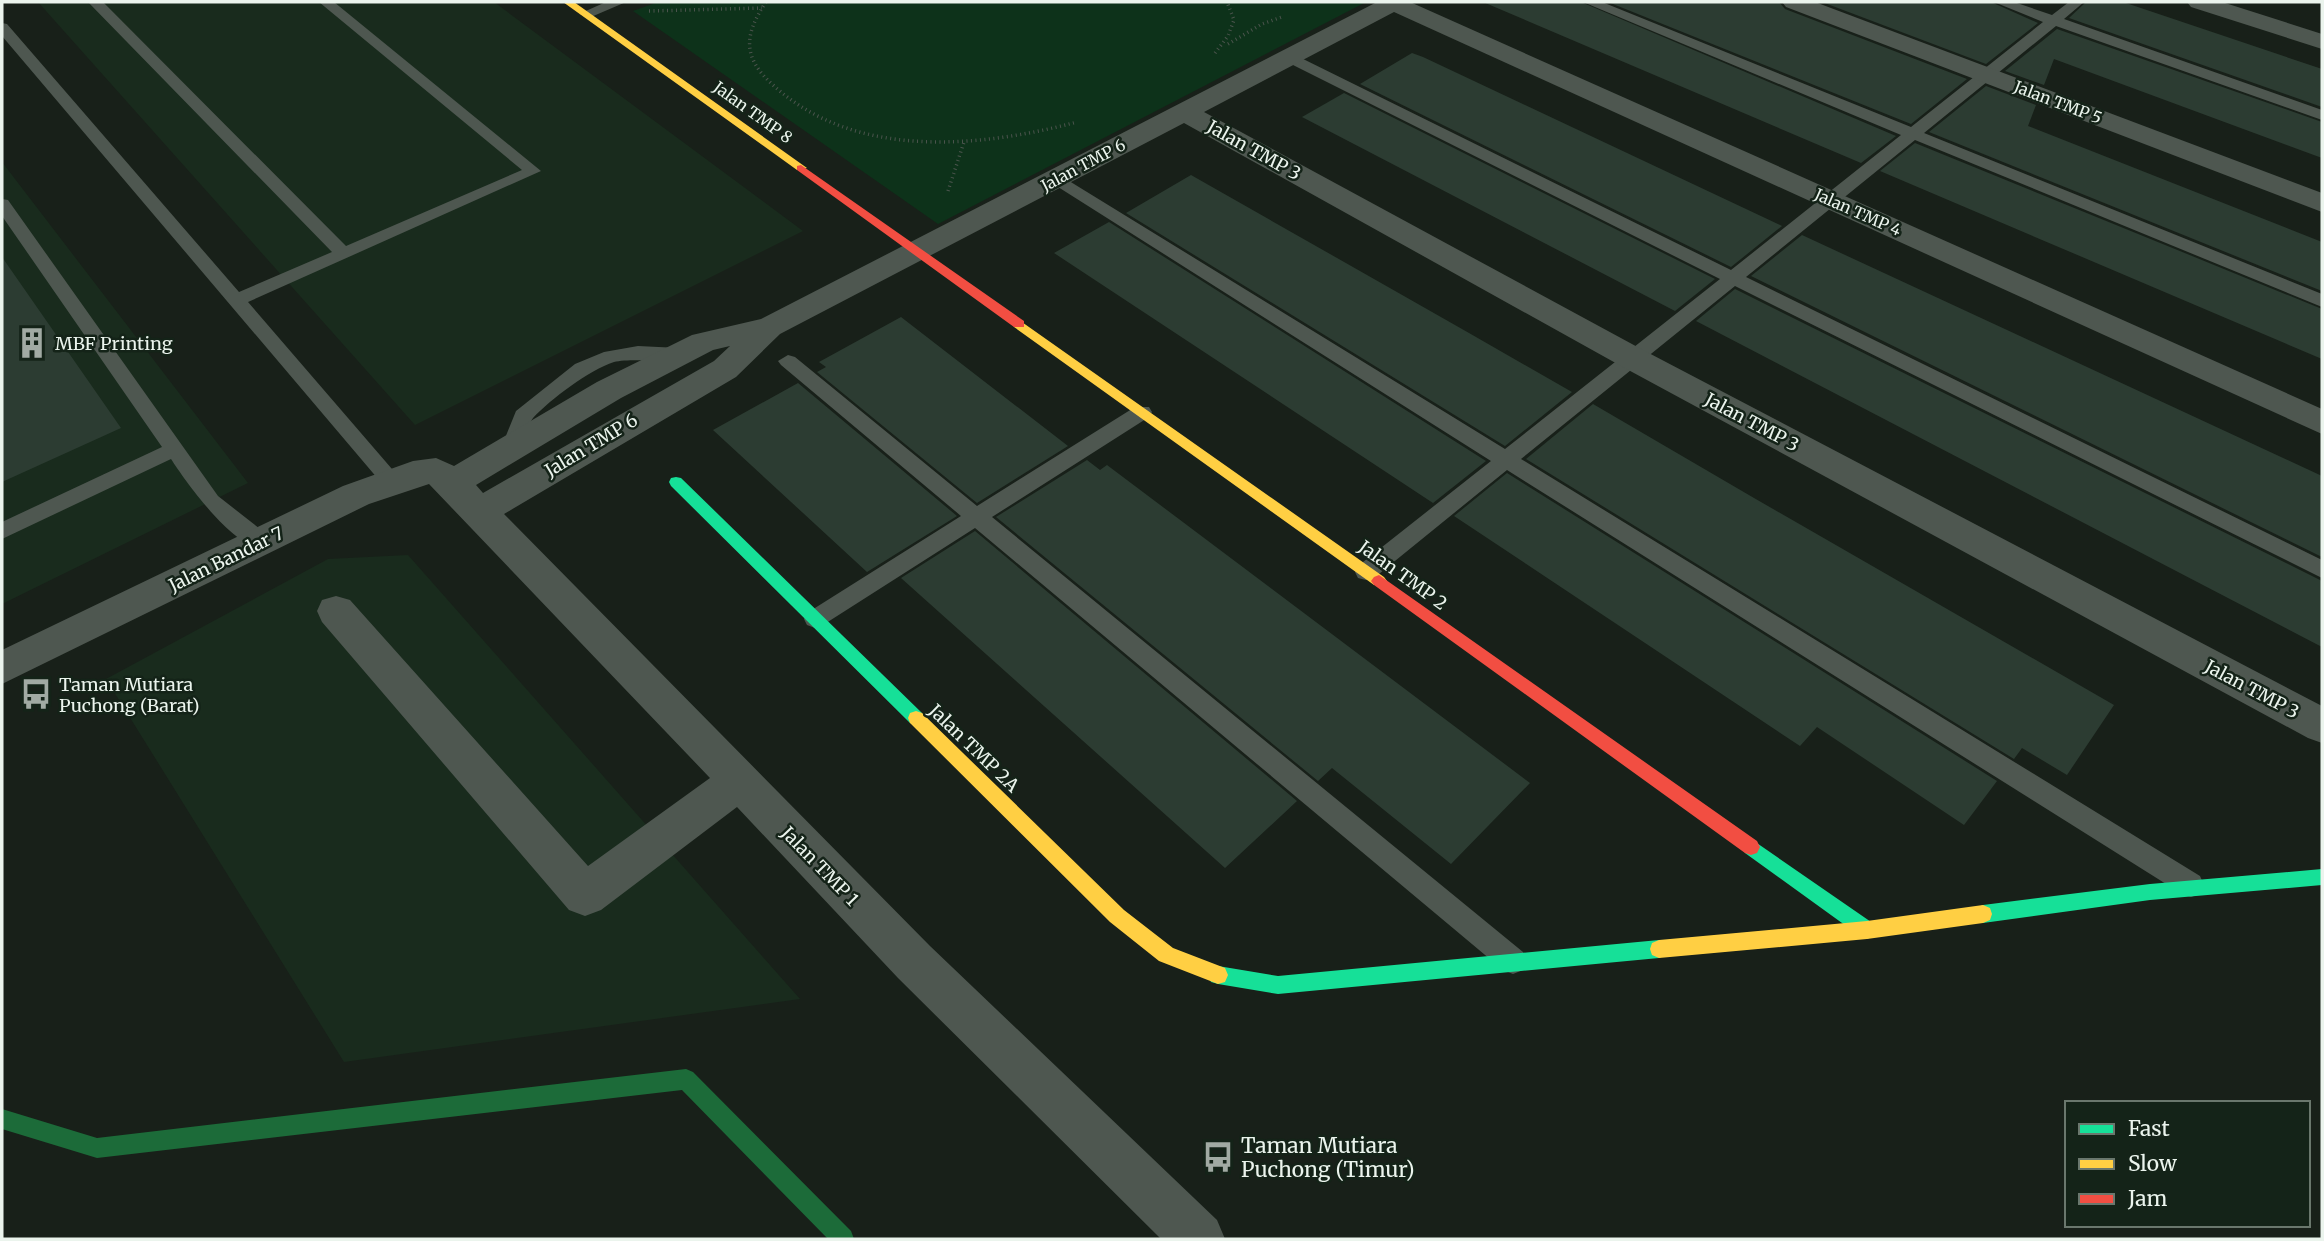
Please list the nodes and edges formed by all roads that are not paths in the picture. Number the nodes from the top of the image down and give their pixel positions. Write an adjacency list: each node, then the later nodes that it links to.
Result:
1 (95, 2): 25 (lane)
2 (326, 2): 25 (lane)
3 (568, 2): 11 (street, Jalan TMP 8)
4 (619, 2): 11 (lane)
5 (1394, 2): 15 (street, Jalan TMP 6); 21 (street, Jalan TMP 4)
6 (1590, 2): 19 (lane)
7 (1794, 2): 16 (street, Jalan TMP 5)
8 (2001, 2): 12 (lane)
9 (2077, 2): 12 (lane)
10 (2199, 2): 14 (street)
11 (586, 14): 24 (street, Jalan TMP 8)
12 (2054, 20): 16 (lane); 18 (lane)
13 (2, 27): 27 (lane)
14 (2322, 42)
15 (1288, 57): 17 (street, Jalan TMP 6); 26 (lane)
16 (1986, 75): 19 (lane); 22 (street, Jalan TMP 5)
17 (1184, 112): 20 (street, Jalan TMP 6); 30 (street, Jalan TMP 3)
18 (2322, 115)
19 (1913, 134): 21 (lane); 28 (lane)
20 (1055, 180): 24 (street, Jalan TMP 6); 35 (lane)
21 (1830, 200): 26 (lane); 33 (street, Jalan TMP 4)
22 (2322, 203)
23 (2, 204): 34 (lane)
24 (918, 251): 29 (street, Jalan TMP 6); 32 (street, Jalan TMP 2)
25 (344, 254): 27 (lane)
26 (1733, 278): 30 (lane); 42 (lane)
27 (237, 300): 36 (lane)
28 (2322, 301)
29 (770, 327): 38 (street, Jalan TMP 6); 38 (street, Jalan TMP 6)
30 (1632, 358): 35 (lane); 47 (street, Jalan TMP 3)
31 (788, 360): 39 (lane)
32 (1142, 412): 39 (lane); 43 (street, Jalan TMP 2)
33 (2322, 422)
34 (175, 449): 40 (lane); 41 (lane)
35 (1506, 460): 43 (lane); 50 (lane)
36 (391, 481): 38 (street, Jalan Bandar 7); 41 (street, Jalan Bandar 7)
37 (676, 482): 45 (street, Jalan TMP 2A)
38 (465, 498): 48 (street, Jalan TMP 1)
39 (977, 517): 45 (lane); 52 (lane)
40 (2, 531)
41 (261, 542): 46 (street, Jalan Bandar 7)
42 (2322, 570)
43 (1366, 572): 51 (street, Jalan TMP 2)
44 (336, 611): 48 (street)
45 (816, 619): 52 (street, Jalan TMP 2A)
46 (2, 668)
47 (2322, 726)
48 (739, 782): 53 (street, Jalan TMP 1)
49 (2322, 877): 50 (street, Jalan TMP 2A)
50 (2196, 889): 51 (street, Jalan TMP 2A)
51 (1867, 930): 52 (street, Jalan TMP 2A)
52 (1515, 964)
53 (1198, 1239)

